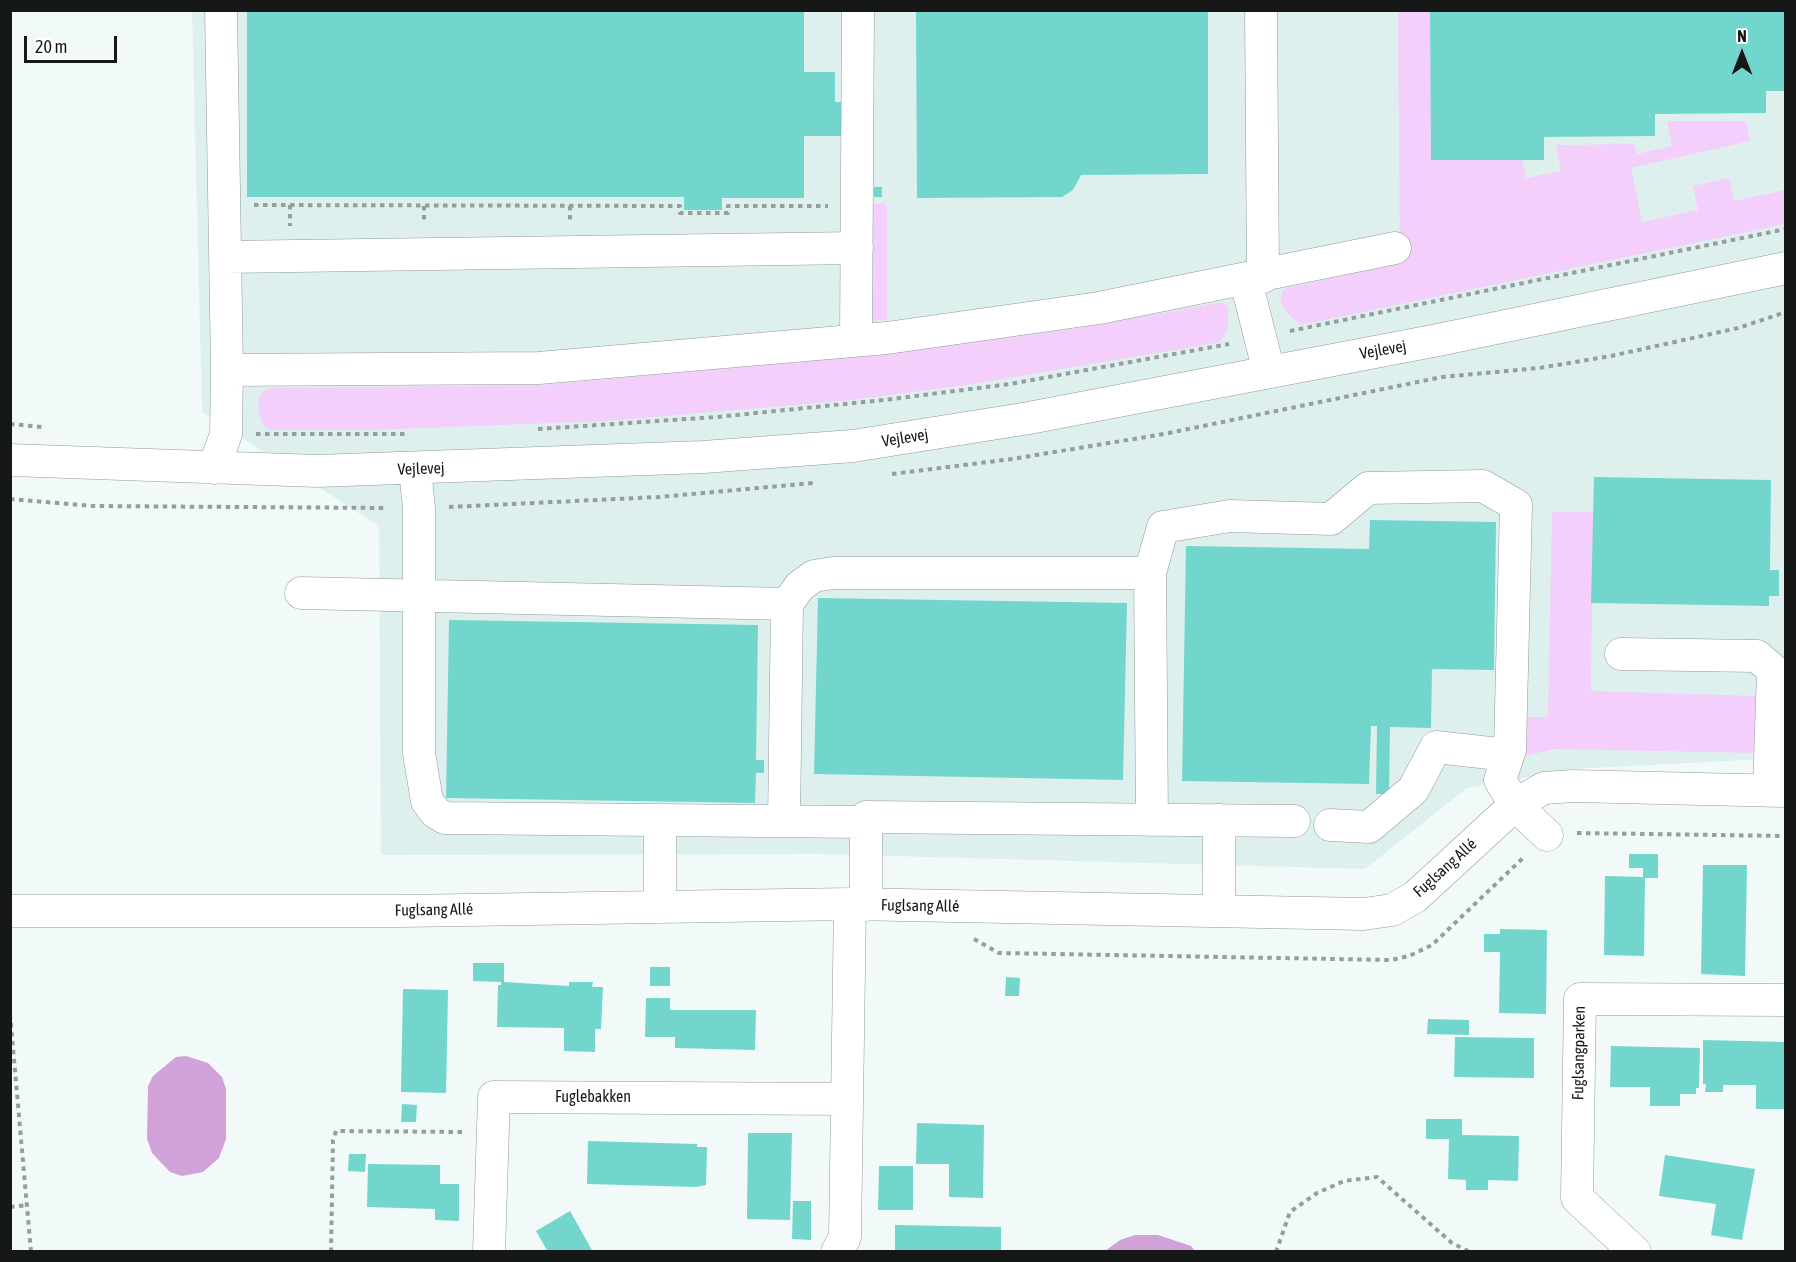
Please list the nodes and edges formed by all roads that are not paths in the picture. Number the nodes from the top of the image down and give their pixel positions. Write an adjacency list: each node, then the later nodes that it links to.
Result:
1 (221, 10): 6 (street)
2 (858, 10): 4 (street)
3 (1261, 10): 8 (street)
4 (857, 248): 6 (street); 9 (street)
5 (1395, 248): 8 (street)
6 (225, 257): 10 (street)
7 (1785, 268): 11 (street, Vejlevej)
8 (1254, 279): 9 (street); 11 (street)
9 (856, 340): 10 (street)
10 (227, 370): 13 (street)
11 (1269, 372): 14 (street, Vejlevej)
12 (10, 460): 13 (street, Vejlevej)
13 (214, 468): 14 (street, Vejlevej)
14 (415, 469): 17 (street)
15 (1150, 573): 18 (street); 20 (street); 23 (street)
16 (301, 594): 17 (street)
17 (419, 596): 18 (street); 25 (street)
18 (787, 604): 26 (street)
19 (1621, 654): 21 (street)
20 (1508, 755): 22 (street); 29 (street)
21 (1777, 791): 22 (street, Fuglsang Allé)
22 (1515, 805): 30 (street); 33 (street, Fuglsang Allé)
23 (1152, 820): 24 (street); 28 (street)
24 (1219, 820): 27 (street); 33 (street)
25 (660, 821): 26 (street); 32 (street)
26 (784, 821): 28 (street)
27 (1294, 821)
28 (866, 822): 31 (street)
29 (1330, 825)
30 (1547, 835)
31 (858, 905): 32 (street, Fuglsang Allé); 33 (street, Fuglsang Allé); 36 (street)
32 (660, 906): 34 (street, Fuglsang Allé)
33 (1219, 909)
34 (10, 910)
35 (1785, 1000): 39 (street, Fuglsangparken)
36 (846, 1099): 37 (street, Fuglebakken); 38 (street)
37 (489, 1251)
38 (837, 1251)
39 (1635, 1251)

